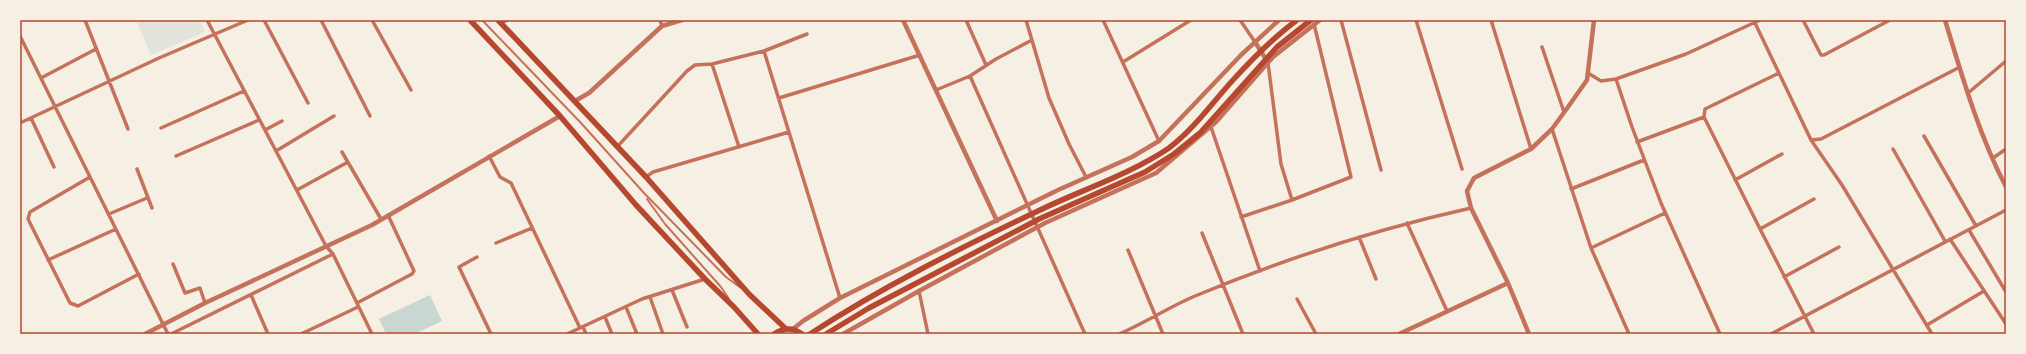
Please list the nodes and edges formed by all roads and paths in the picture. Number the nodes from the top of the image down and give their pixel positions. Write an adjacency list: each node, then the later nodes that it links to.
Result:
1 (85, 20): 39 (street)
2 (207, 20): 33 (street)
3 (248, 20): 33 (street)
4 (264, 20): 60 (street)
5 (320, 20): 64 (street)
6 (372, 20): 54 (street)
7 (470, 20): 65 (main road)
8 (482, 20): 105 (lane)
9 (508, 20): 29 (street)
10 (660, 20): 32 (street)
11 (682, 20): 32 (street)
12 (903, 20): 41 (street)
13 (966, 20): 46 (street)
14 (1026, 20): 36 (street)
15 (1104, 20): 43 (street)
16 (1191, 20): 43 (street)
17 (1240, 20): 37 (street)
18 (1279, 20): 37 (street)
19 (1297, 20): 185 (main road)
20 (1320, 20): 30 (street)
21 (1341, 20): 97 (street)
22 (1416, 20): 96 (street)
23 (1491, 20): 83 (street)
24 (1594, 20): 48 (street)
25 (1760, 20): 31 (street)
26 (1803, 20): 27 (street)
27 (1890, 20)
28 (1945, 20): 47 (street)
29 (499, 22): 59 (main road)
30 (1313, 22): 45 (street); 108 (street); 186 (main road)
31 (1755, 23): 49 (street); 52 (street)
32 (662, 26): 59 (street)
33 (214, 34): 53 (street); 56 (street)
34 (807, 34): 40 (street)
35 (20, 36): 51 (street)
36 (1032, 40): 46 (street); 100 (street)
37 (1255, 42): 45 (street); 79 (street)
38 (1542, 47): 62 (street)
39 (96, 49): 51 (street); 53 (street)
40 (764, 51): 44 (street); 58 (street)
41 (920, 55): 55 (street); 58 (street)
42 (2006, 61): 57 (street)
43 (1123, 62): 79 (street)
44 (712, 64): 81 (street); 82 (street)
45 (1268, 64): 71 (street); 108 (street)
46 (986, 65): 50 (street)
47 (1958, 68): 57 (street); 78 (street)
48 (1588, 73): 52 (street); 62 (street)
49 (1779, 73): 66 (street); 78 (street)
50 (970, 76): 55 (street); 109 (street)
51 (41, 78): 61 (street)
52 (1616, 79): 80 (street)
53 (109, 81): 61 (street); 73 (street)
54 (411, 90)
55 (936, 90): 118 (street)
56 (244, 91): 68 (street); 72 (street)
57 (1968, 93): 91 (street)
58 (778, 98): 76 (street)
59 (575, 101): 82 (main road)
60 (308, 103)
61 (55, 106): 67 (street); 98 (street)
62 (1564, 112): 74 (street)
63 (334, 116): 86 (street)
64 (370, 116)
65 (560, 116): 90 (street); 143 (main road)
66 (1704, 117): 80 (street); 101 (street)
67 (31, 118): 70 (street); 94 (street)
68 (259, 120): 75 (street); 89 (street)
69 (282, 121): 75 (street)
70 (20, 123)
71 (1211, 127): 116 (street); 121 (street)
72 (161, 128)
73 (128, 129)
74 (1552, 129): 83 (street); 103 (street)
75 (265, 130): 86 (street)
76 (789, 132): 81 (street); 154 (street)
77 (1924, 136): 120 (street)
78 (1811, 140): 140 (street)
79 (1159, 141): 100 (street)
80 (1637, 142): 92 (street)
81 (739, 146): 99 (street)
82 (617, 147): 99 (main road)
83 (1531, 149): 111 (street)
84 (1893, 149): 129 (street)
85 (2006, 149): 91 (street)
86 (276, 151): 104 (street)
87 (342, 152): 93 (street)
88 (1782, 154): 101 (street)
89 (176, 156)
90 (489, 156): 115 (street); 122 (street)
91 (1993, 158): 102 (street)
92 (1644, 160): 103 (street); 113 (street)
93 (348, 162): 104 (street); 117 (street)
94 (54, 167)
95 (137, 169): 106 (street)
96 (1462, 169)
97 (1381, 170)
98 (90, 177): 114 (street); 137 (street)
99 (646, 177): 151 (main road)
100 (1086, 178): 109 (street)
101 (1735, 180): 124 (street)
102 (2006, 187)
103 (1571, 189): 133 (street)
104 (297, 190): 131 (street)
105 (644, 194): 151 (lane); 159 (lane)
106 (147, 198): 110 (street); 114 (street)
107 (1814, 199): 124 (street)
108 (1292, 200): 116 (street)
109 (1028, 205): 118 (street); 121 (street)
110 (152, 208)
111 (1471, 208): 119 (street); 145 (street)
112 (2006, 210): 120 (street)
113 (1665, 213): 133 (street); 197 (street)
114 (108, 214): 123 (street)
115 (388, 215): 117 (street); 157 (street)
116 (1241, 217): 139 (street)
117 (381, 219): 131 (street)
118 (997, 221): 154 (street)
119 (1407, 222): 127 (street); 160 (street)
120 (1976, 226): 125 (street)
121 (1038, 227): 148 (street); 189 (street)
122 (532, 228): 130 (street); 168 (street)
123 (116, 229): 137 (street); 141 (street)
124 (1760, 229): 142 (street)
125 (1969, 230): 128 (street); 150 (street)
126 (1202, 233): 146 (street)
127 (1358, 237): 139 (street); 144 (street)
128 (1950, 239): 129 (street); 149 (street)
129 (1945, 241): 140 (street)
130 (496, 244)
131 (326, 246): 135 (street); 156 (street)
132 (1839, 247): 142 (street)
133 (1592, 248): 196 (street)
134 (1128, 250): 163 (street)
135 (333, 254): 152 (street); 157 (street)
136 (476, 257): 176 (street)
137 (48, 260): 141 (street)
138 (174, 264): 156 (street)
139 (1260, 271): 146 (street)
140 (1893, 271): 161 (street); 166 (street)
141 (138, 274): 165 (street)
142 (1784, 277): 161 (street)
143 (705, 279): 147 (street); 159 (main road)
144 (1376, 279)
145 (1508, 283): 160 (street); 195 (street)
146 (1224, 285): 163 (street); 192 (street)
147 (672, 290): 153 (street); 167 (street)
148 (919, 291): 187 (street); 188 (street)
149 (1984, 291): 164 (street); 166 (street)
150 (2006, 292)
151 (749, 294): 169 (main road)
152 (251, 295): 172 (street); 173 (street)
153 (650, 297): 158 (street); 181 (street)
154 (840, 298): 169 (street)
155 (1297, 299): 193 (street)
156 (205, 303): 165 (street)
157 (358, 305): 174 (street); 175 (street)
158 (626, 307): 162 (street); 180 (street)
159 (734, 307): 182 (main road)
160 (1447, 312): 194 (street)
161 (1804, 316): 198 (street); 199 (street)
162 (605, 317): 168 (street); 179 (street)
163 (1155, 317): 190 (street); 191 (street)
164 (2006, 324)
165 (164, 325): 170 (street); 171 (street)
166 (1927, 325): 200 (street)
167 (687, 327)
168 (582, 328): 177 (street); 178 (street)
169 (790, 329): 183 (main road); 184 (main road)
170 (145, 334)
171 (168, 334)
172 (171, 334)
173 (268, 334)
174 (301, 334)
175 (372, 334)
176 (491, 334)
177 (567, 334)
178 (586, 334)
179 (612, 334)
180 (637, 334)
181 (664, 334)
182 (758, 334)
183 (774, 334)
184 (802, 334)
185 (810, 334)
186 (826, 334)
187 (843, 334)
188 (928, 334)
189 (1085, 334)
190 (1119, 334)
191 (1163, 334)
192 (1243, 334)
193 (1316, 334)
194 (1398, 334)
195 (1529, 334)
196 (1630, 334)
197 (1720, 334)
198 (1770, 334)
199 (1814, 334)
200 (1932, 334)

